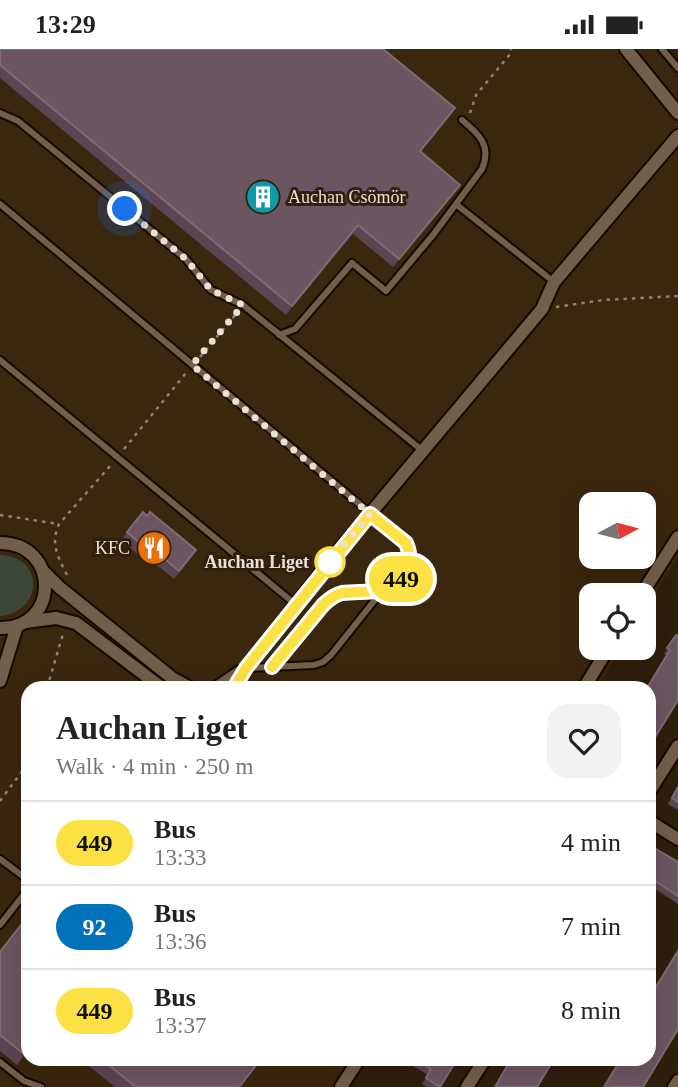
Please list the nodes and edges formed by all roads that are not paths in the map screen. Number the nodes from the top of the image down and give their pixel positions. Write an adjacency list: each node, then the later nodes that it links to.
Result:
1 (626, 49): 5 (street)
2 (662, 49): 3 (lane)
3 (678, 68)
4 (0, 113): 11 (lane)
5 (678, 113)
6 (462, 120): 9 (lane)
7 (678, 136): 10 (street)
8 (0, 204): 14 (lane)
9 (457, 205): 10 (lane); 11 (lane)
10 (554, 282): 13 (street)
11 (279, 335): 13 (lane)
12 (0, 360): 20 (lane)
13 (423, 451): 14 (street)
14 (370, 514): 19 (lane); 20 (street)
15 (678, 537): 18 (street)
16 (0, 543): 17 (street)
17 (43, 571): 21 (street); 28 (street)
18 (649, 583)
19 (383, 590): 24 (lane); 24 (lane)
20 (296, 604): 25 (street)
21 (21, 624): 22 (street); 26 (street); 27 (street)
22 (0, 628)
23 (601, 660): 31 (street)
24 (272, 667): 25 (lane)
25 (246, 668): 29 (street); 30 (street)
26 (0, 681)
27 (153, 681)
28 (177, 681)
29 (226, 681)
30 (238, 681)
31 (588, 681)
32 (678, 745): 33 (street)
33 (656, 781)
34 (656, 825): 35 (street)
35 (678, 839)
36 (0, 857): 37 (lane)
37 (21, 874)
38 (21, 898): 39 (lane)
39 (0, 925)
40 (0, 1062): 44 (lane)
41 (354, 1066): 45 (street)
42 (480, 1066): 46 (street)
43 (678, 1081): 47 (street)
44 (41, 1087)
45 (341, 1087)
46 (467, 1087)
47 (674, 1087)

